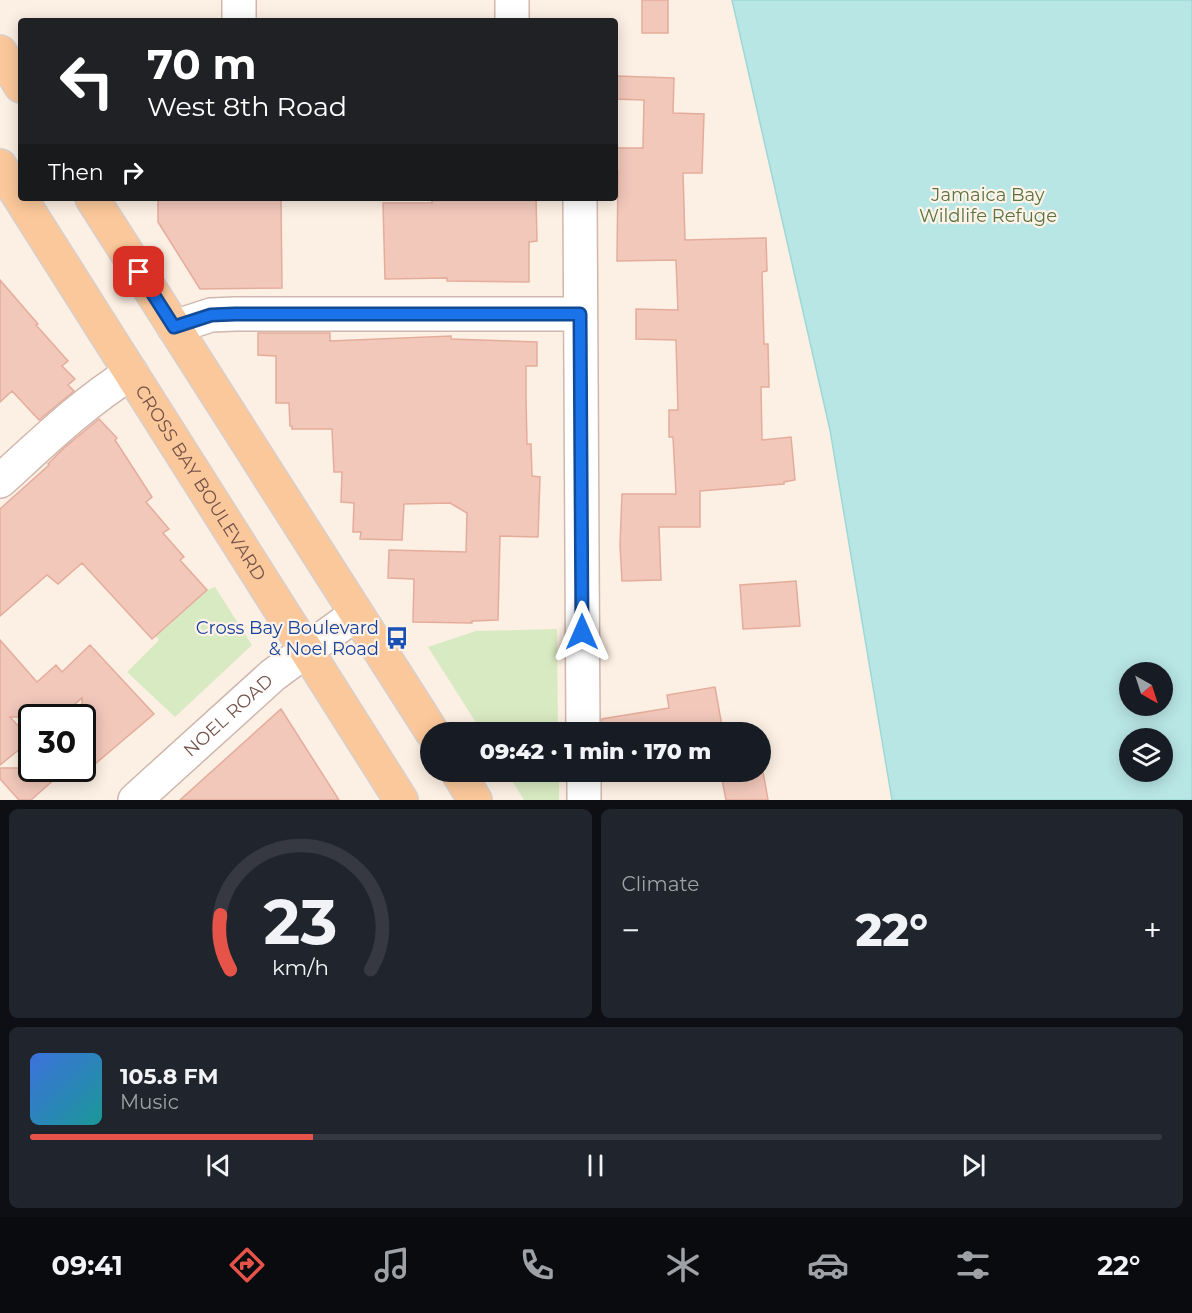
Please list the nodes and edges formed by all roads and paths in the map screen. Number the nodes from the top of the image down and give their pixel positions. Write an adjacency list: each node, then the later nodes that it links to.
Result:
1 (239, 0): 3 (street)
2 (512, 0): 4 (street)
3 (239, 18)
4 (512, 18)
5 (0, 166): 6 (main road, CROSS BAY BOULEVARD)
6 (18, 194)
7 (22, 201): 12 (main road, CROSS BAY BOULEVARD)
8 (94, 201): 11 (main road)
9 (580, 201): 10 (street)
10 (580, 314): 11 (street); 17 (street)
11 (174, 327): 14 (main road)
12 (131, 372): 13 (street); 15 (main road, CROSS BAY BOULEVARD)
13 (0, 481)
14 (356, 614): 15 (street, NOEL ROAD); 16 (main road)
15 (306, 650): 20 (street, NOEL ROAD); 21 (main road, CROSS BAY BOULEVARD)
16 (426, 722)
17 (583, 722)
18 (464, 782): 22 (main road)
19 (584, 782): 23 (street)
20 (135, 800)
21 (401, 800)
22 (475, 800)
23 (584, 800)

